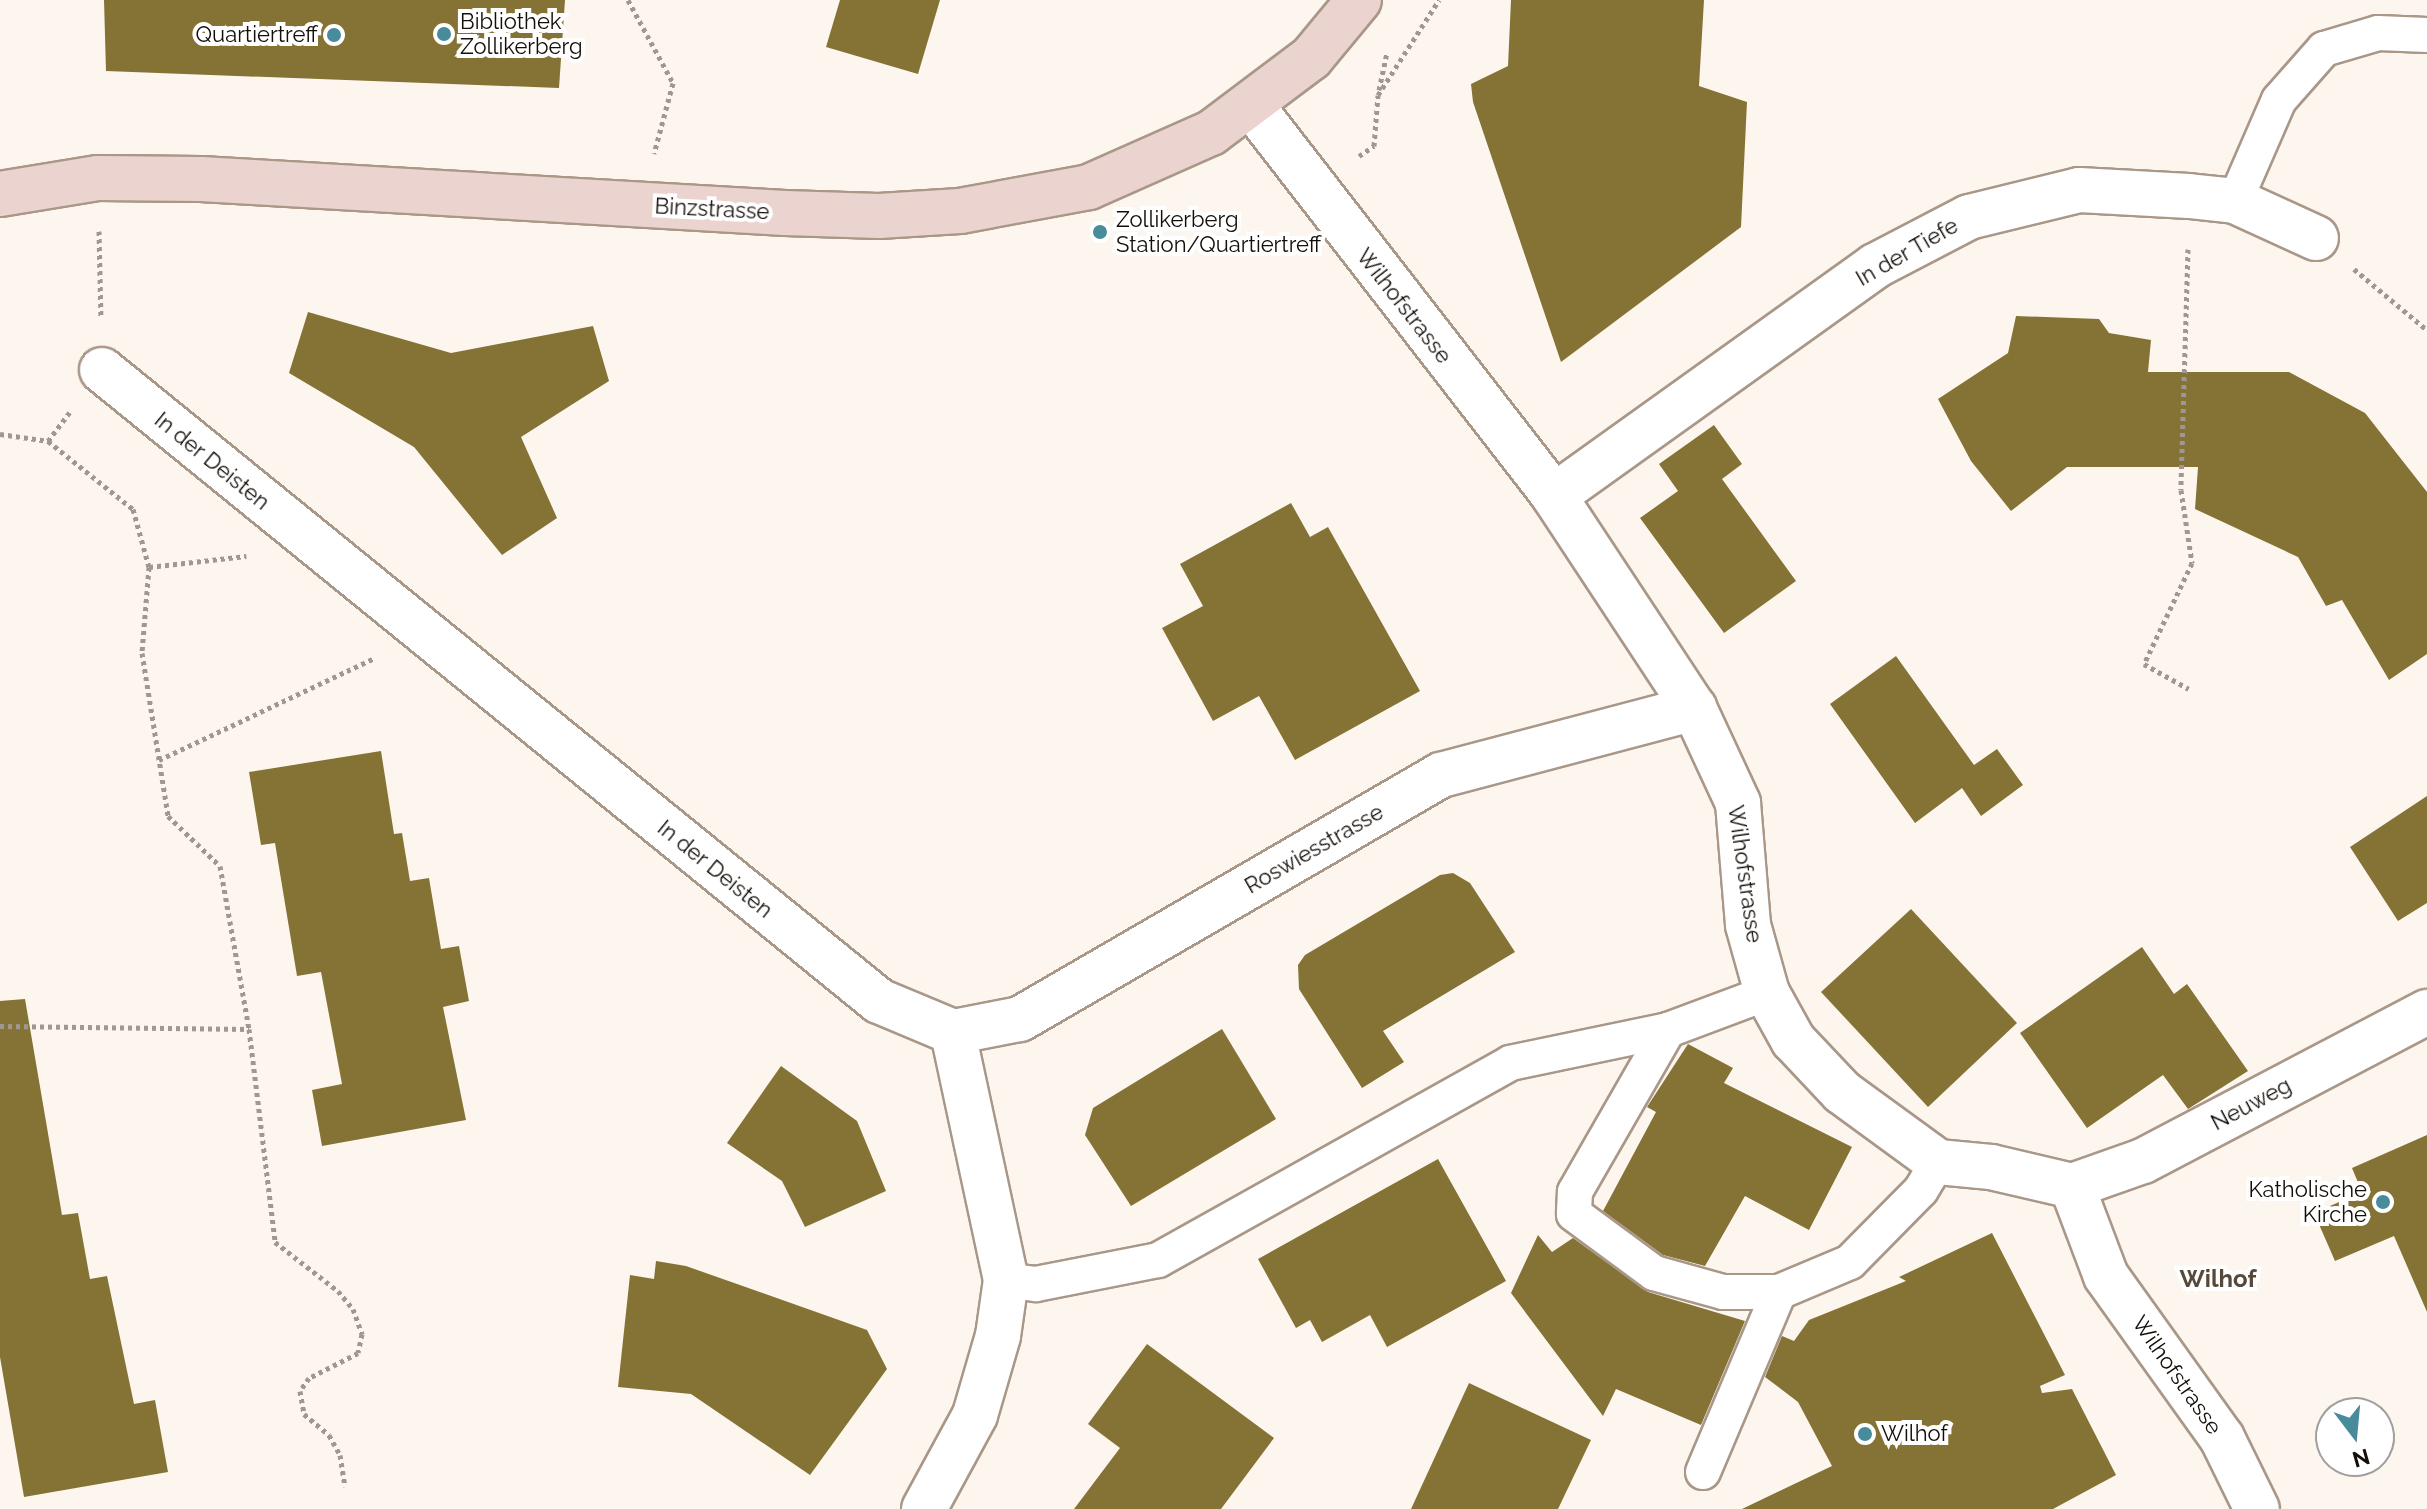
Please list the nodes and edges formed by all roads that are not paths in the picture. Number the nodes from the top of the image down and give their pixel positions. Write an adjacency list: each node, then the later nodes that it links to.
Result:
1 (1359, 0): 3 (main road, Binzstrasse)
2 (2427, 35): 5 (lane)
3 (1251, 105): 4 (main road, Binzstrasse); 8 (street, Wilhofstrasse)
4 (0, 194)
5 (2235, 201): 6 (street, In der Tiefe); 8 (street, In der Tiefe)
6 (2316, 238)
7 (102, 370): 13 (street, In der Deisten)
8 (1554, 496): 9 (street, Wilhofstrasse)
9 (1694, 708): 10 (street, Wilhofstrasse); 13 (street, Roswiesstrasse)
10 (1767, 993): 12 (lane); 14 (street, Wilhofstrasse)
11 (2427, 1012): 15 (street, Neuweg)
12 (1668, 1030): 16 (lane); 17 (lane)
13 (953, 1032): 16 (street)
14 (1938, 1162): 15 (street); 17 (lane)
15 (2072, 1186): 20 (street, Wilhofstrasse)
16 (1006, 1280): 19 (street)
17 (1779, 1292): 18 (lane)
18 (1703, 1472)
19 (924, 1509)
20 (2257, 1509)

